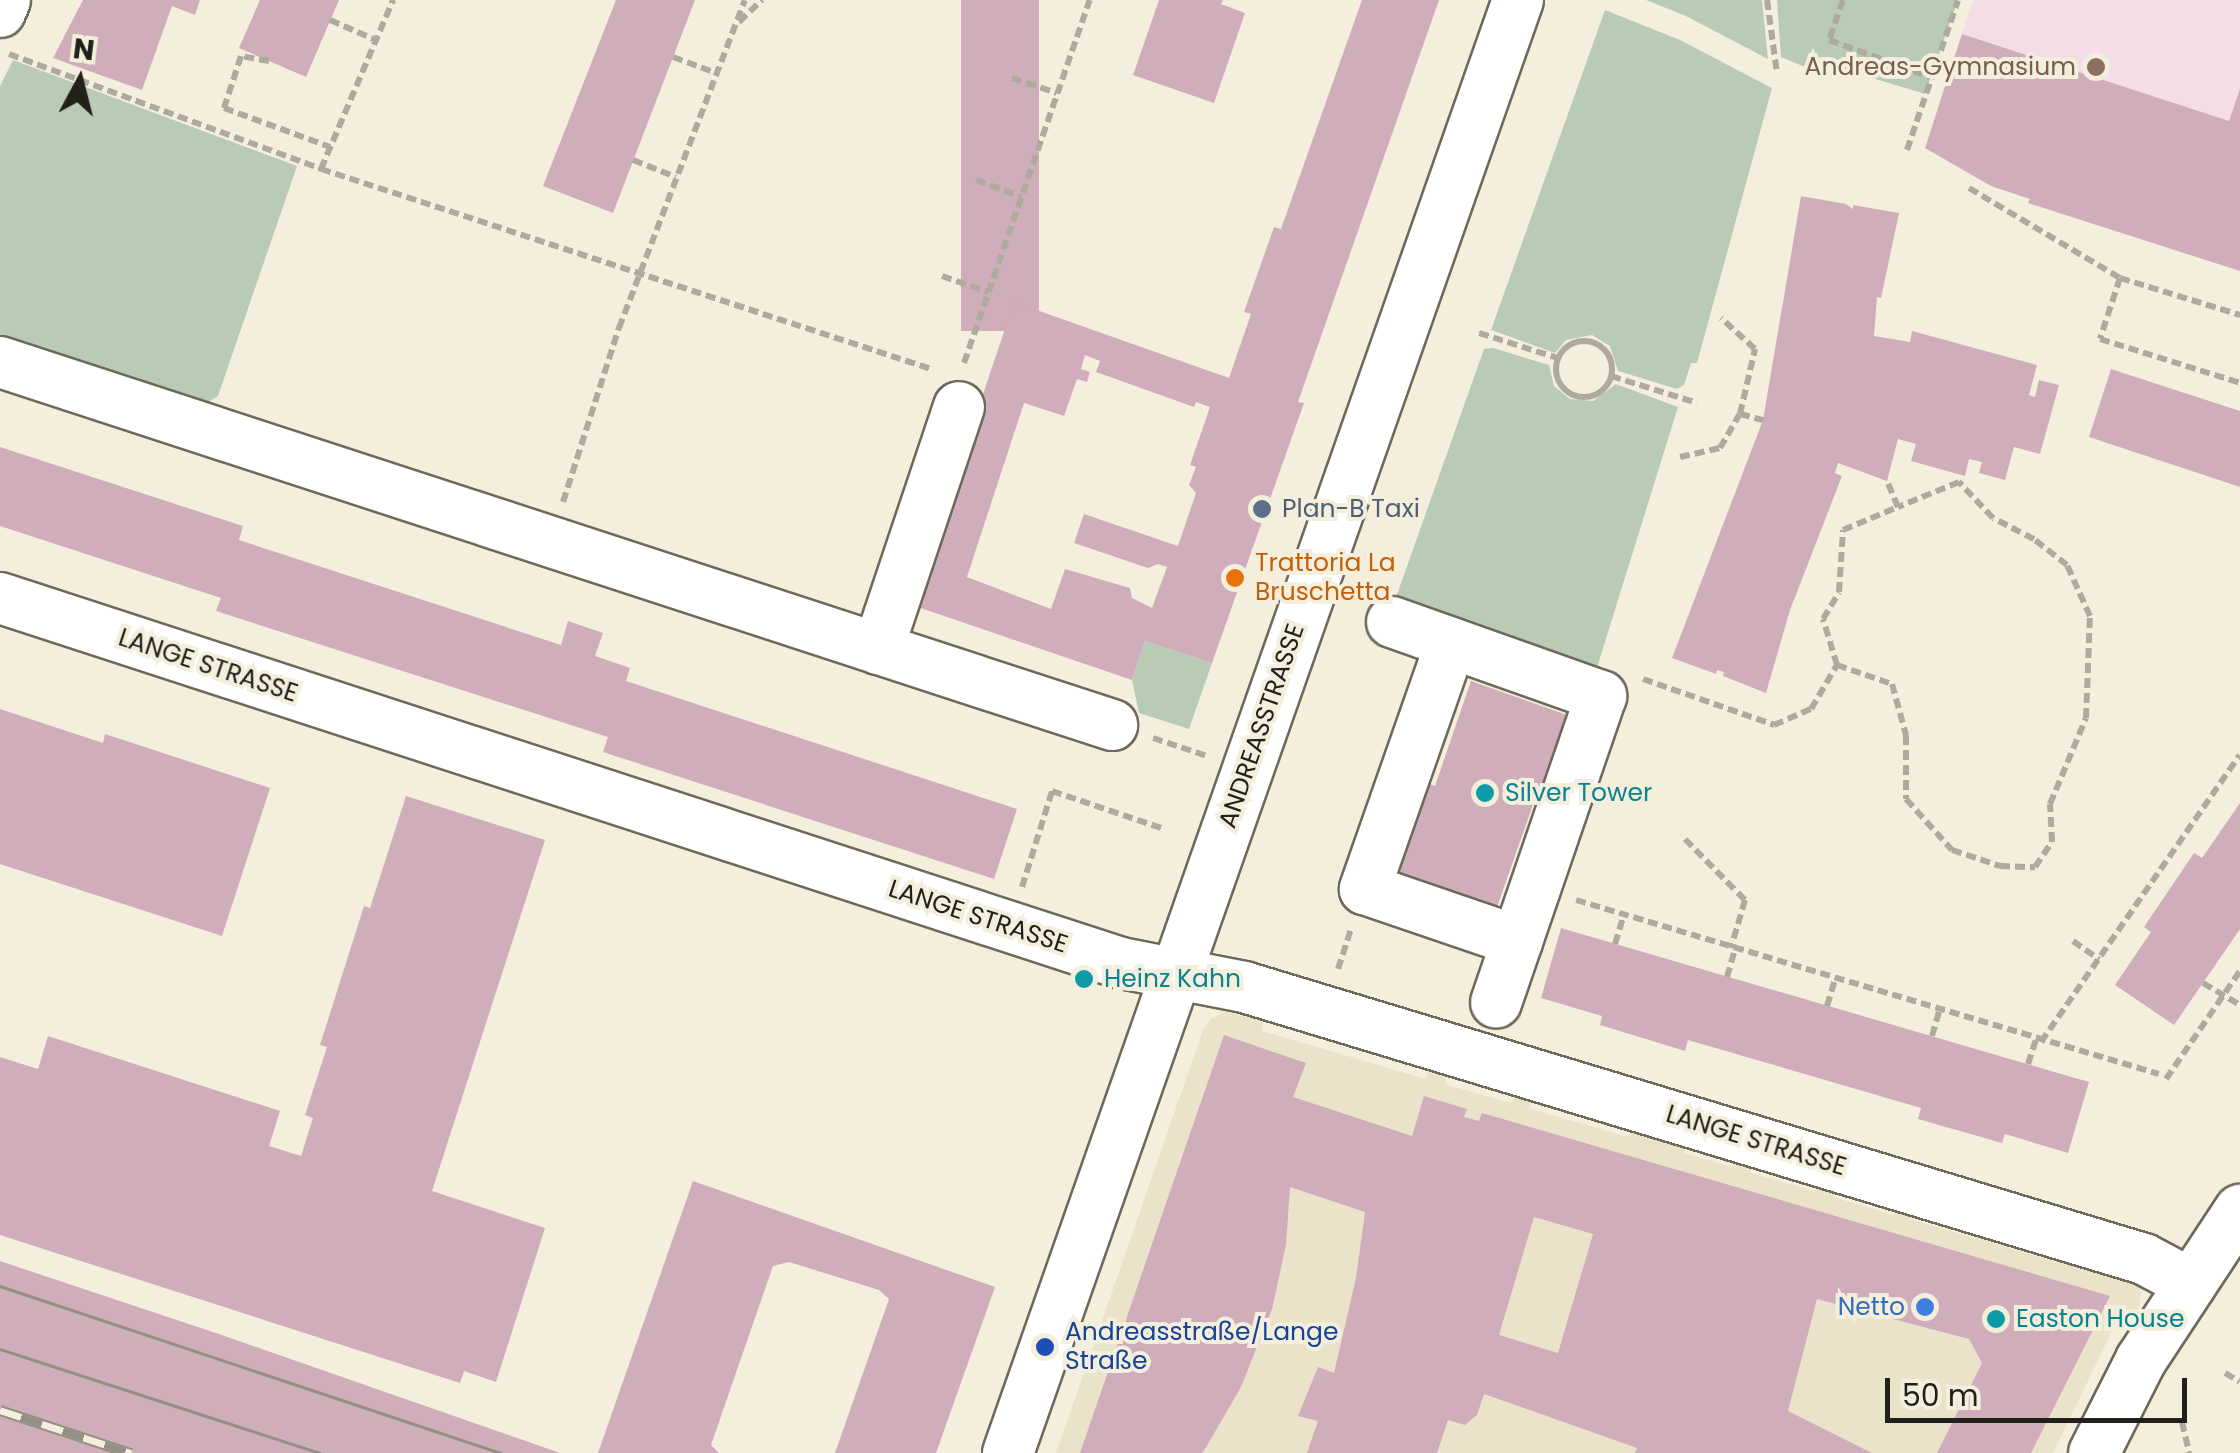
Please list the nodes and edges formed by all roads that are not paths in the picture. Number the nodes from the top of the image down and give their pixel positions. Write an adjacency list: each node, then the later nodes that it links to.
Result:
1 (5, 0): 3 (street)
2 (1518, 0): 12 (street, ANDREASSTRASSE)
3 (0, 12)
4 (0, 362): 9 (street)
5 (959, 393): 9 (street)
6 (0, 598): 12 (street, LANGE STRASSE)
7 (1392, 622): 8 (street)
8 (1451, 643): 11 (street); 11 (street)
9 (878, 648): 10 (street)
10 (1112, 726)
11 (1516, 940): 13 (street)
12 (1175, 972): 15 (street, LANGE STRASSE); 16 (street, ANDREASSTRASSE)
13 (1496, 1002)
14 (2240, 1210): 15 (street)
15 (2190, 1284): 17 (street)
16 (1008, 1453)
17 (2094, 1453)

